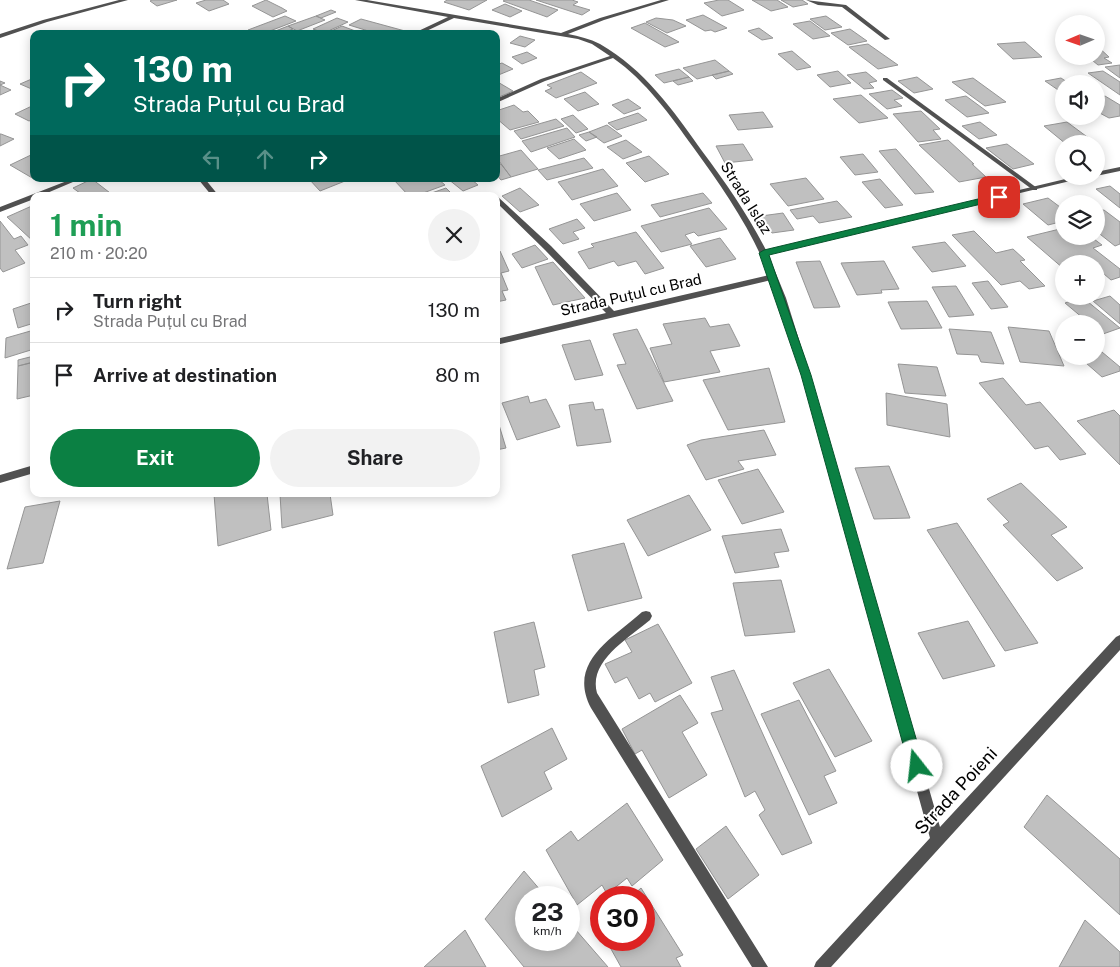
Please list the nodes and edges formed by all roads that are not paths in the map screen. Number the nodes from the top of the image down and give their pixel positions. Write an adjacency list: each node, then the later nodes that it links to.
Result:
1 (125, 0): 8 (street)
2 (358, 0): 5 (street, Strada Islaz)
3 (666, 0): 7 (street)
4 (809, 0): 9 (street)
5 (452, 17): 6 (street); 7 (street, Strada Islaz)
6 (424, 30)
7 (562, 34): 10 (street, Strada Islaz)
8 (0, 36)
9 (887, 39)
10 (614, 56): 12 (street); 24 (street, Strada Islaz)
11 (885, 79): 18 (street)
12 (500, 99)
13 (1120, 169): 14 (street)
14 (1105, 172)
15 (70, 182): 19 (street)
16 (204, 182): 20 (street)
17 (1055, 184): 18 (street)
18 (1035, 189): 24 (street)
19 (45, 192)
20 (212, 192)
21 (30, 198): 23 (street)
22 (500, 202): 26 (street)
23 (0, 210)
24 (764, 253): 25 (street, Strada Islaz)
25 (773, 277): 26 (street, Strada Puțul cu Brad); 32 (street, Strada Islaz)
26 (612, 314): 27 (street, Strada Puțul cu Brad)
27 (500, 341)
28 (30, 470): 29 (street)
29 (0, 479)
30 (646, 616): 33 (street)
31 (1120, 641): 32 (street, Strada Poieni)
32 (937, 839): 34 (street, Strada Poieni)
33 (761, 967)
34 (821, 967)

